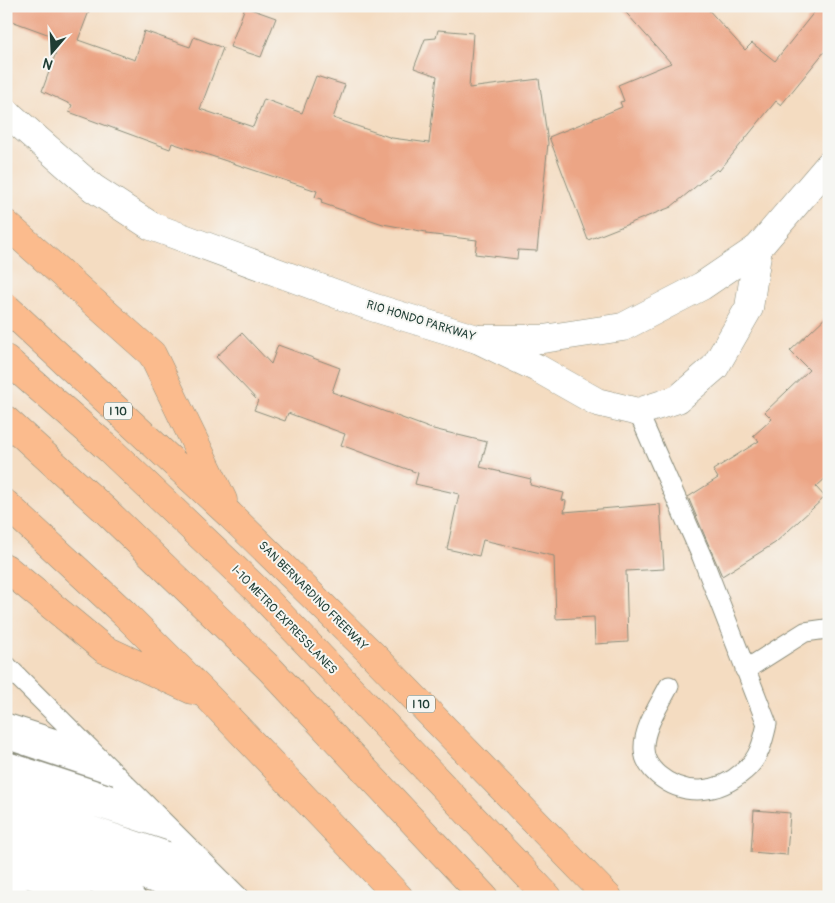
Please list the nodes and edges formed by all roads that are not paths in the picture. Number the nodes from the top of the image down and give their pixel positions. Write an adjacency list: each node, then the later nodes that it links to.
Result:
1 (6, 112): 6 (street, RIO HONDO PARKWAY)
2 (829, 165): 4 (street, RIO HONDO PARKWAY)
3 (6, 224): 11 (highway)
4 (758, 248): 6 (street, RIO HONDO PARKWAY); 8 (street)
5 (6, 307): 11 (highway, SAN BERNARDINO FREEWAY / I 10)
6 (477, 339): 8 (street)
7 (6, 359): 40 (highway, I-10 METRO EXPRESSLANES)
8 (638, 412): 15 (lane)
9 (6, 420): 39 (highway)
10 (6, 504): 17 (highway)
11 (230, 515): 41 (highway, SAN BERNARDINO FREEWAY / I 10)
12 (6, 568): 17 (highway)
13 (829, 631): 15 (lane)
14 (6, 665): 20 (lane)
15 (746, 670): 16 (lane)
16 (669, 686)
17 (209, 698): 38 (highway)
18 (6, 723): 20 (lane)
19 (6, 739): 22 (lane)
20 (93, 751): 22 (lane)
21 (6, 761): 25 (lane)
22 (117, 776): 25 (lane)
23 (6, 778): 27 (lane)
24 (6, 797): 31 (lane)
25 (150, 808): 27 (lane)
26 (6, 816): 31 (lane)
27 (175, 833): 31 (lane)
28 (6, 834): 37 (lane)
29 (6, 854): 36 (lane)
30 (6, 871): 35 (lane)
31 (211, 880): 33 (lane)
32 (6, 891): 34 (lane)
33 (236, 894)
34 (23, 897)
35 (82, 897)
36 (136, 897)
37 (196, 897)
38 (399, 897)
39 (484, 897)
40 (548, 897)
41 (608, 897)

